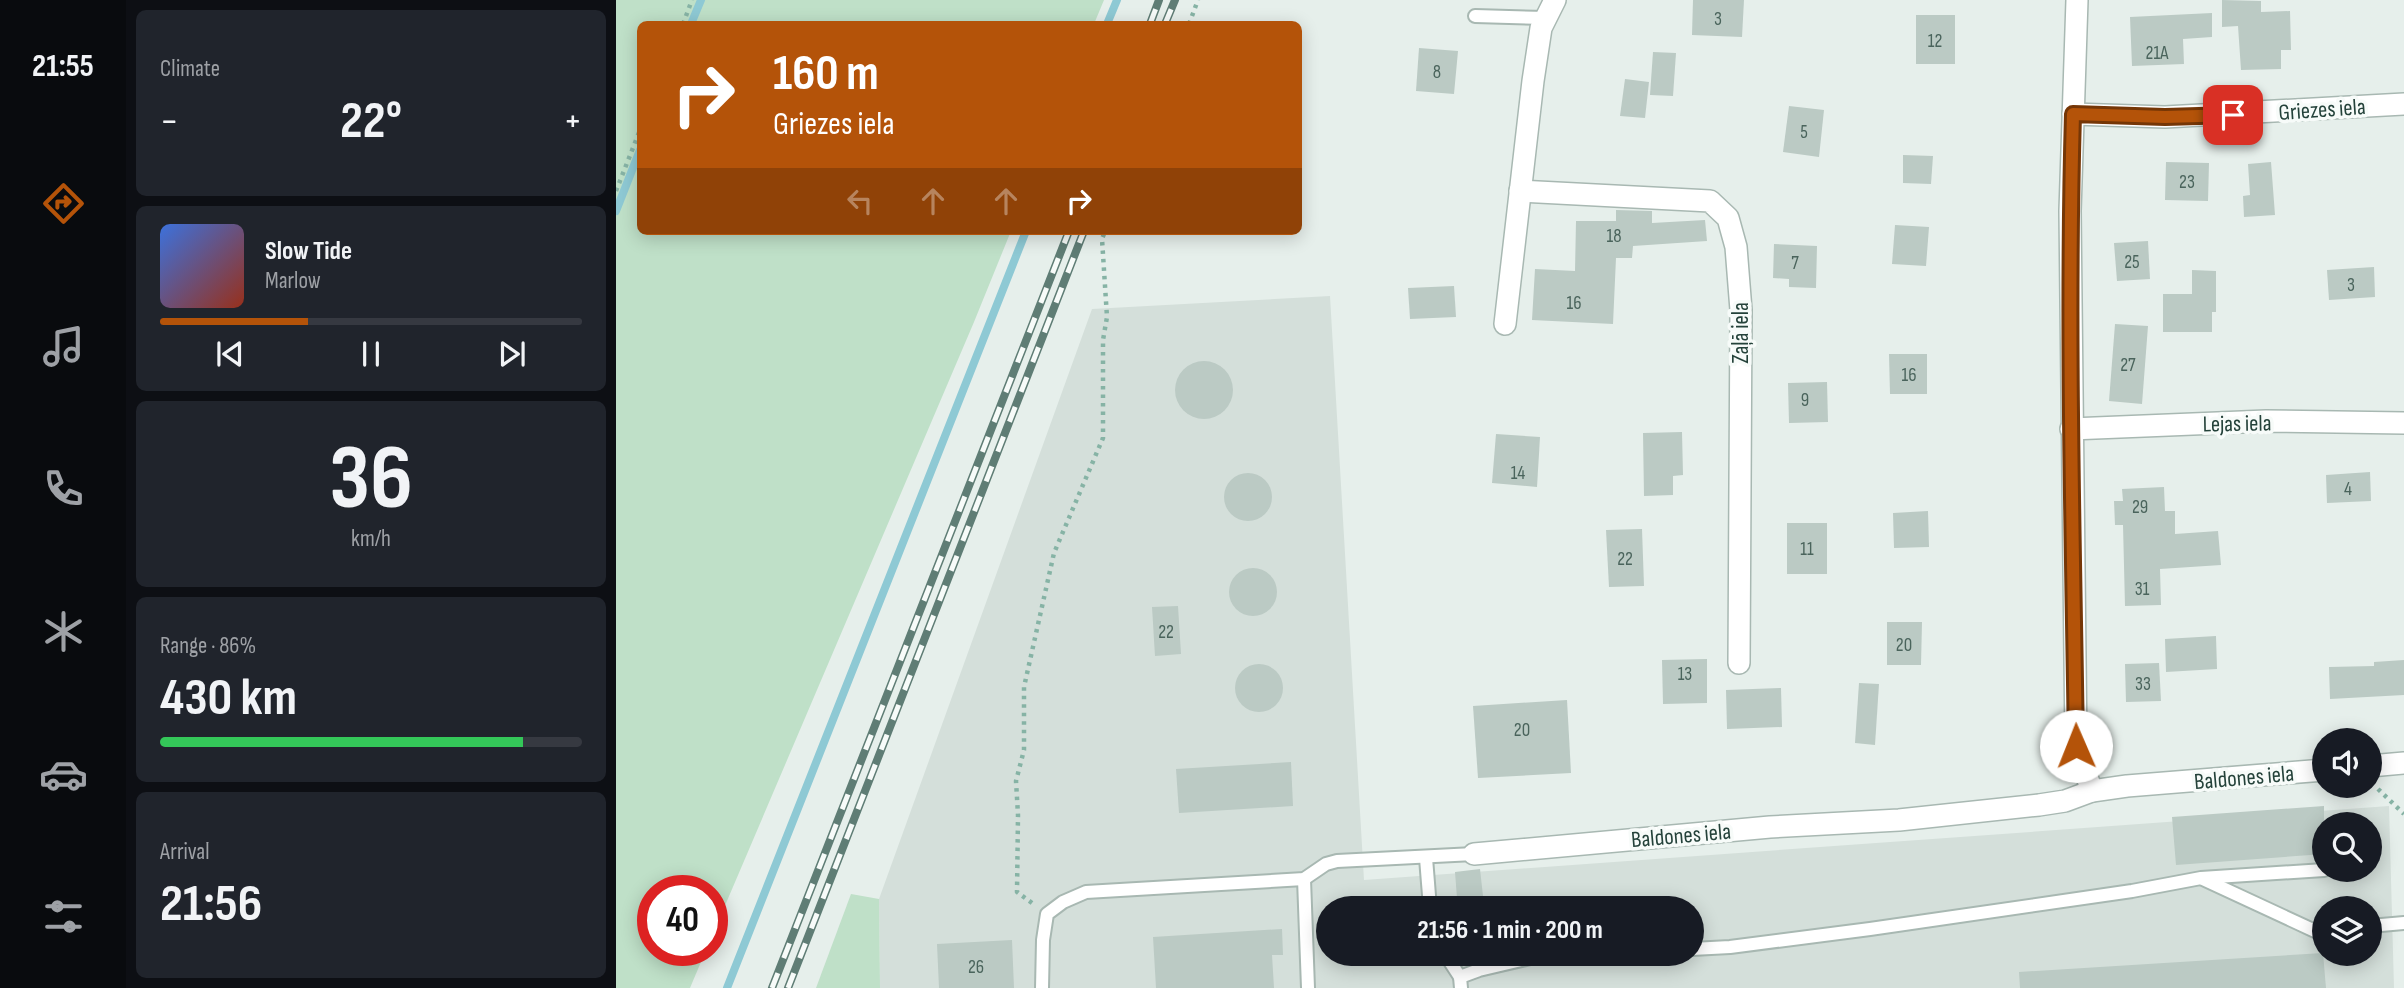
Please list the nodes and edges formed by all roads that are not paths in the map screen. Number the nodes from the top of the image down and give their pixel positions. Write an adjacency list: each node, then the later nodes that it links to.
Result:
1 (2077, 0): 5 (street)
2 (1550, 9): 3 (lane); 6 (street)
3 (1475, 16)
4 (2404, 104): 5 (street, Griezes iela)
5 (2073, 114): 9 (street)
6 (1520, 191): 7 (street); 10 (street, Zaļā iela)
7 (1505, 324)
8 (2404, 423): 9 (street, Lejas iela)
9 (2071, 429): 14 (street)
10 (1739, 663)
11 (2404, 763): 13 (street)
12 (2312, 771): 14 (street, Baldones iela)
13 (2382, 771)
14 (2092, 791): 15 (street, Baldones iela)
15 (1474, 854): 16 (lane, Baldones iela)
16 (1426, 858): 19 (lane, Baldones iela); 20 (lane)
17 (2312, 871): 18 (lane)
18 (2201, 877): 23 (lane); 24 (lane)
19 (1304, 879): 28 (lane, Baldones iela); 29 (lane)
20 (1429, 896)
21 (2404, 923): 22 (lane)
22 (2382, 925)
23 (2312, 930)
24 (1704, 948)
25 (1452, 966): 27 (lane)
26 (1496, 966): 27 (lane)
27 (1461, 983)
28 (1042, 988)
29 (1308, 988)

